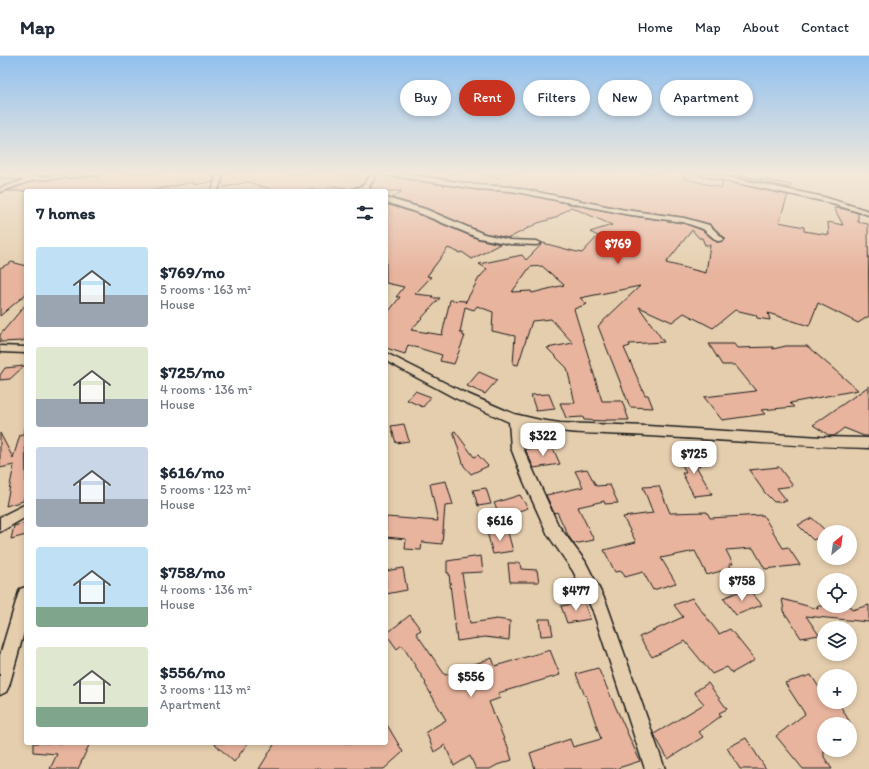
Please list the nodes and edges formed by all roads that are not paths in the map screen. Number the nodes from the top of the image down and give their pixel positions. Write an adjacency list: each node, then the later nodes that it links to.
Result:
1 (409, 206): 6 (street)
2 (597, 206): 5 (street)
3 (847, 206): 4 (street)
4 (869, 213)
5 (720, 239)
6 (537, 243)
7 (0, 349): 8 (street)
8 (24, 350)
9 (388, 357): 10 (street)
10 (514, 419): 11 (street); 16 (street)
11 (869, 443)
12 (24, 511): 13 (street)
13 (0, 525)
14 (24, 602): 15 (street)
15 (0, 686)
16 (655, 769)

